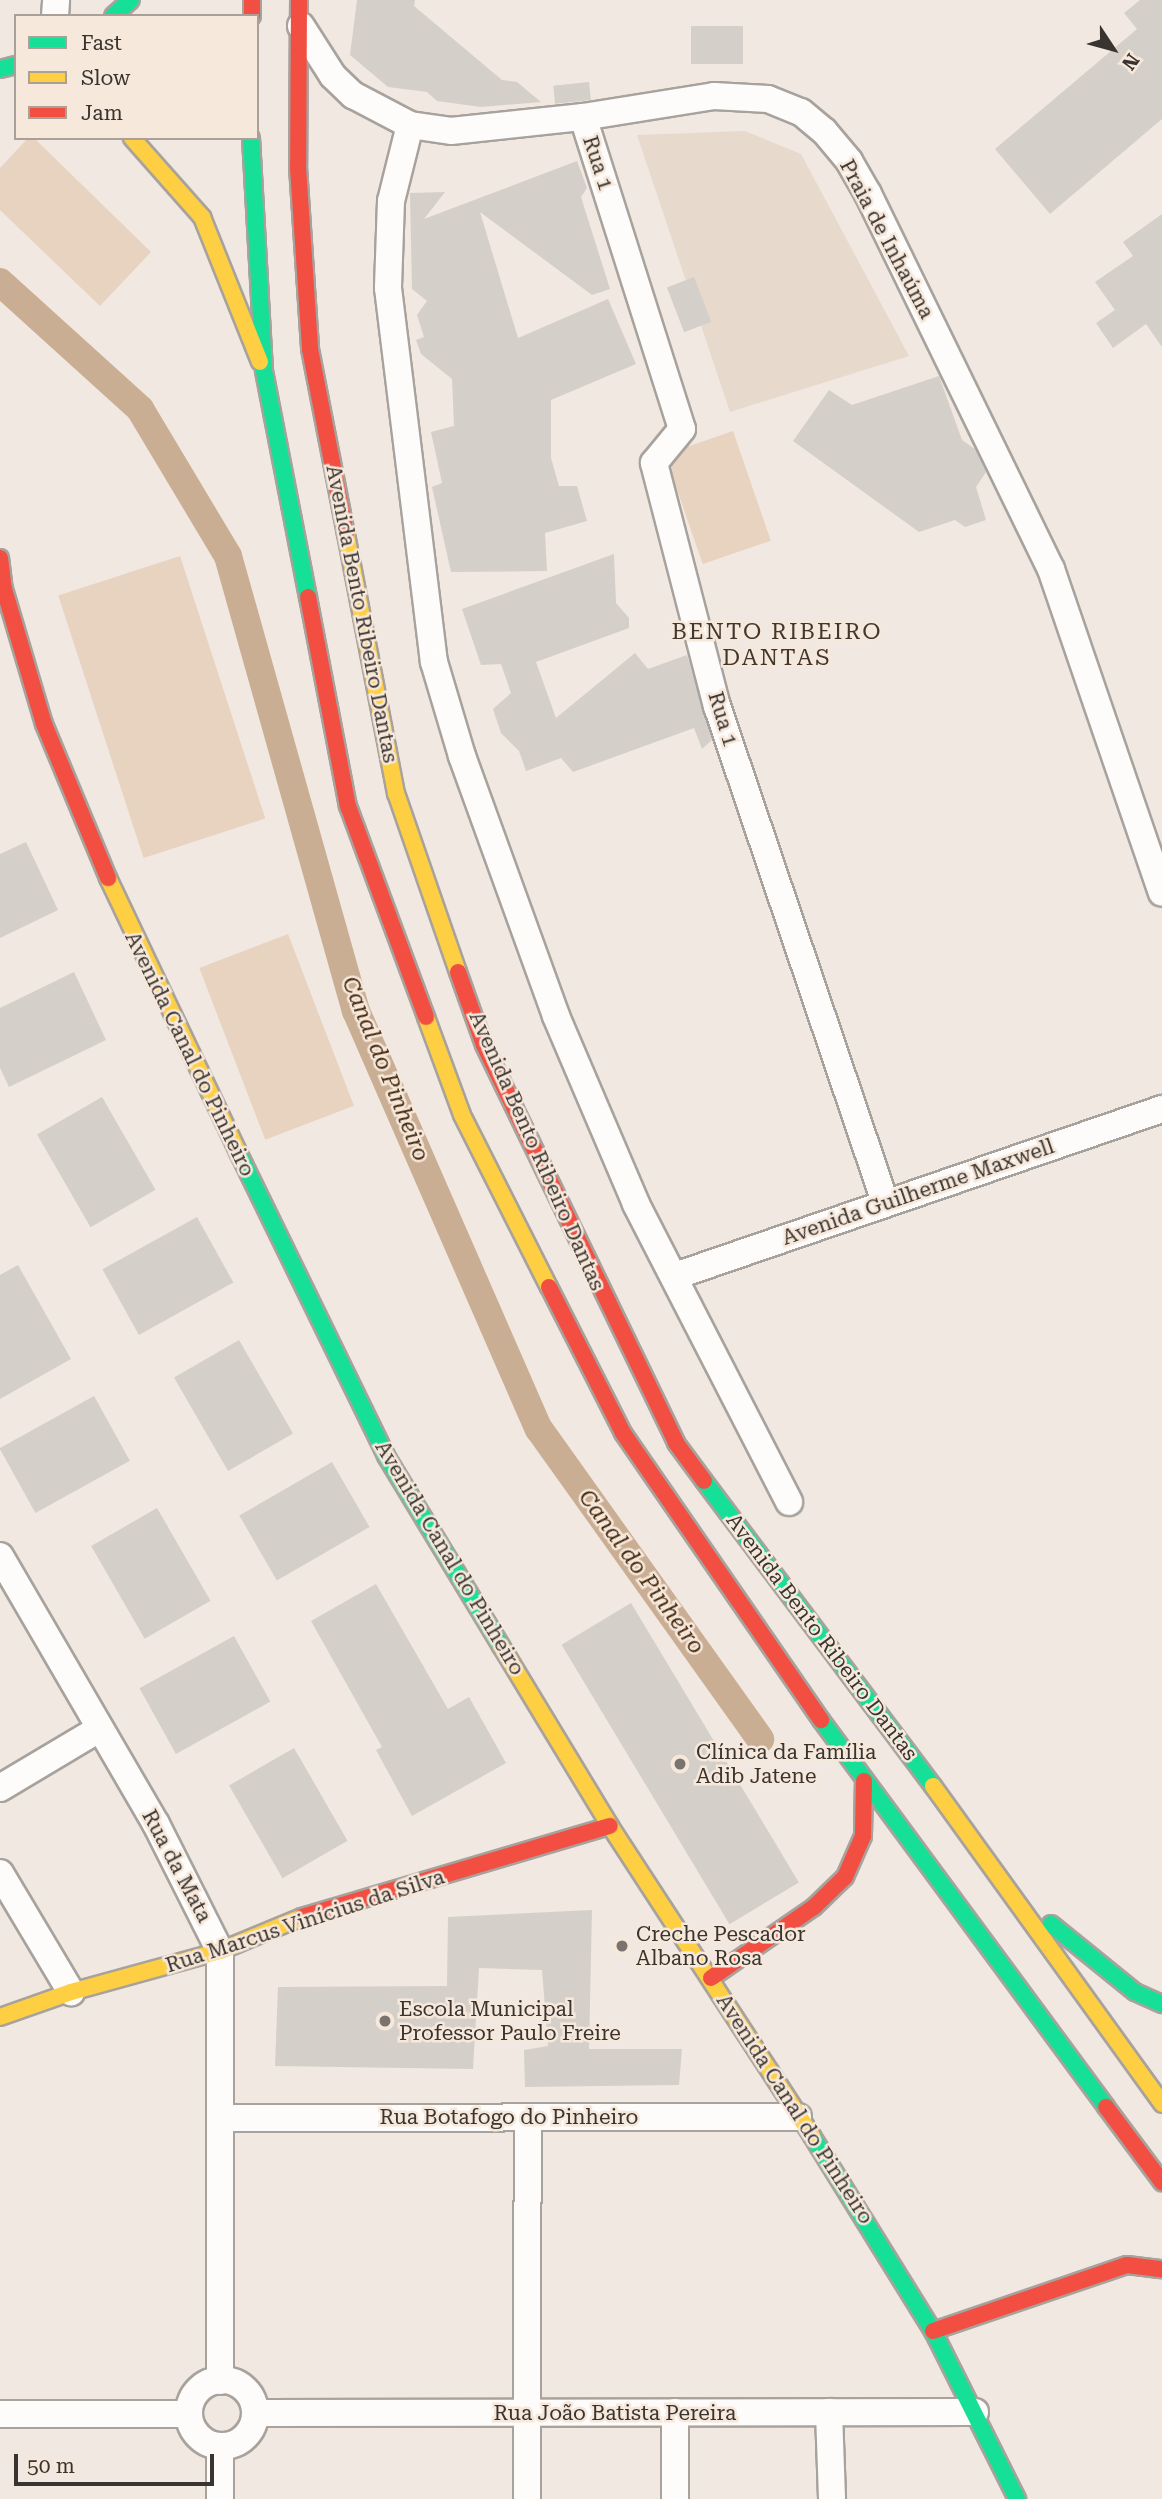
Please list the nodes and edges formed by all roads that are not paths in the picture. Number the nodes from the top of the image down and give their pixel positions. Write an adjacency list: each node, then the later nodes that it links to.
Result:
1 (131, 0): 3 (main road)
2 (298, 9): 5 (street, Praia de Inhaúma); 22 (main road, Avenida Bento Ribeiro Dantas)
3 (115, 14)
4 (583, 117): 5 (street, Praia de Inhaúma); 11 (street, Praia de Inhaúma); 13 (street, Rua 1)
5 (410, 125): 14 (street)
6 (134, 140): 8 (main road)
7 (251, 140): 8 (main road, Avenida Bento Ribeiro Dantas)
8 (264, 370): 18 (main road, Avenida Bento Ribeiro Dantas)
9 (0, 558): 10 (main road, Avenida Canal do Pinheiro)
10 (2, 589): 20 (main road, Avenida Canal do Pinheiro)
11 (1162, 893)
12 (1162, 1109): 13 (street, Avenida Guilherme Maxwell)
13 (885, 1202): 14 (street, Avenida Guilherme Maxwell)
14 (675, 1276): 15 (street)
15 (789, 1502)
16 (0, 1556): 17 (street, Rua da Mata)
17 (99, 1729): 19 (street); 23 (street, Rua da Mata)
18 (864, 1781): 24 (main road); 32 (main road, Avenida Bento Ribeiro Dantas)
19 (0, 1788)
20 (610, 1826): 23 (main road, Rua Marcus Vinícius da Silva); 24 (main road, Avenida Canal do Pinheiro)
21 (0, 1873): 25 (street)
22 (1010, 1888): 26 (main road); 28 (main road, Avenida Bento Ribeiro Dantas)
23 (220, 1951): 25 (main road, Rua Marcus Vinícius da Silva); 31 (street, Rua da Mata)
24 (711, 1978): 30 (main road, Avenida Canal do Pinheiro)
25 (71, 1992): 27 (main road, Rua Marcus Vinícius da Silva)
26 (1162, 2004)
27 (0, 2017)
28 (1162, 2104)
29 (528, 2117): 30 (street, Rua Botafogo do Pinheiro); 31 (street, Rua Botafogo do Pinheiro); 40 (street)
30 (799, 2117): 34 (main road, Avenida Canal do Pinheiro)
31 (220, 2118): 35 (street, Rua da Mata)
32 (1162, 2182)
33 (1162, 2269): 34 (main road)
34 (933, 2331): 38 (main road, Avenida Canal do Pinheiro)
35 (220, 2381): 39 (street); 42 (street)
36 (675, 2412): 37 (street, Rua João Batista Pereira); 40 (street, Rua João Batista Pereira); 46 (street)
37 (829, 2412): 38 (street, Rua João Batista Pereira); 47 (street)
38 (975, 2412): 48 (main road, Avenida Canal do Pinheiro)
39 (255, 2413): 40 (street, Rua João Batista Pereira); 43 (street)
40 (527, 2413): 45 (street)
41 (0, 2414): 42 (street)
42 (189, 2414): 43 (street)
43 (220, 2446): 44 (street)
44 (220, 2499)
45 (527, 2499)
46 (675, 2499)
47 (832, 2499)
48 (1017, 2499)

